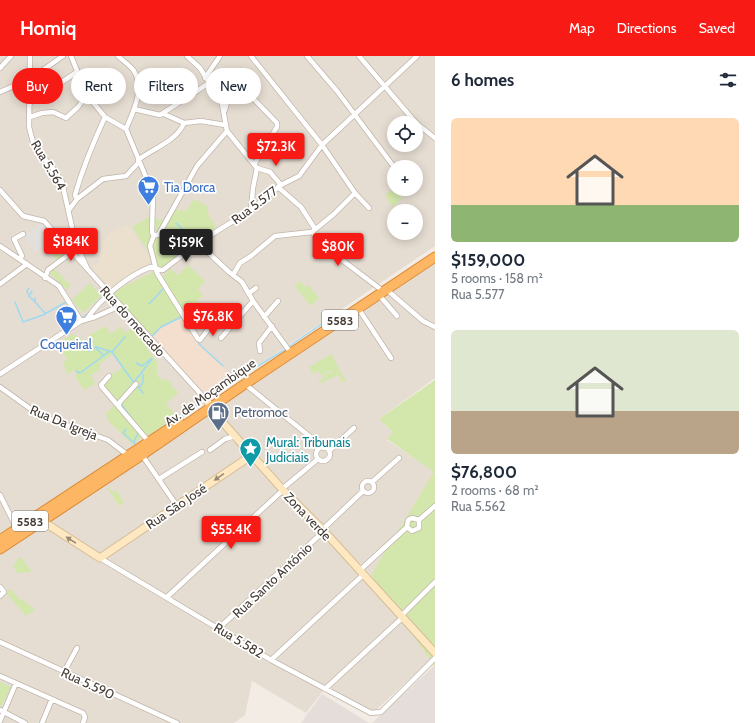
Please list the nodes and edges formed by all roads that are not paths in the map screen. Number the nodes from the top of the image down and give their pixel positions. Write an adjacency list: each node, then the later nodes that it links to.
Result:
1 (11, 56): 12 (street)
2 (30, 56): 13 (street, Rua 5.564)
3 (63, 56): 14 (street)
4 (71, 56): 15 (street)
5 (187, 56): 17 (street)
6 (220, 56): 16 (street)
7 (251, 56): 39 (street)
8 (307, 56): 29 (street)
9 (359, 56): 19 (street)
10 (417, 56): 19 (street, Rua 5.577)
11 (120, 57): 26 (street)
12 (0, 68)
13 (30, 68)
14 (46, 68)
15 (76, 68)
16 (212, 68)
17 (206, 78)
18 (206, 85): 28 (street)
19 (386, 86): 29 (street, Rua 5.577); 30 (street)
20 (12, 87): 21 (street)
21 (0, 92)
22 (30, 104): 31 (street, Rua 5.564)
23 (80, 104): 31 (street)
24 (94, 104): 32 (street)
25 (222, 104): 27 (street)
26 (134, 109): 28 (street); 35 (street)
27 (225, 112): 34 (street); 42 (street)
28 (164, 114): 33 (street)
29 (355, 115): 39 (street, Rua 5.577); 40 (street)
30 (409, 116)
31 (30, 117): 48 (street, Rua 5.564)
32 (105, 117): 35 (street); 46 (street)
33 (184, 123): 34 (street); 41 (street)
34 (225, 125): 37 (street)
35 (126, 129): 41 (street)
36 (423, 129): 38 (street)
37 (227, 131): 42 (street); 52 (street)
38 (435, 138)
39 (322, 146): 43 (street, Rua 5.577); 45 (street)
40 (389, 160)
41 (139, 161): 46 (street); 52 (street)
42 (256, 165): 43 (street); 49 (street)
43 (279, 186): 49 (street, Rua 5.577); 50 (street)
44 (0, 190): 57 (street, Rua do mercado)
45 (355, 193): 47 (street); 50 (street)
46 (77, 199): 48 (street)
47 (369, 208)
48 (69, 210): 53 (street, Rua 5.564)
49 (251, 210): 54 (street, Rua 5.577)
50 (313, 230): 63 (street); 67 (street)
51 (22, 234): 59 (street)
52 (154, 235): 61 (street)
53 (75, 241): 57 (street); 62 (street, Rua 5.564)
54 (198, 243): 61 (street, Rua 5.577); 63 (street)
55 (0, 246): 59 (street)
56 (435, 250): 67 (highway, Av. de Moçambique / 5583)
57 (72, 252): 62 (street, Rua do mercado); 64 (street)
58 (435, 257): 67 (highway, Av. de Moçambique / 5583)
59 (20, 259): 60 (street)
60 (27, 264): 64 (street); 65 (street)
61 (156, 269): 68 (street, Rua 5.577); 74 (street)
62 (89, 271): 68 (street, Rua do mercado)
63 (233, 275): 69 (street)
64 (45, 278): 78 (street)
65 (0, 284)
66 (256, 288): 69 (street)
67 (382, 291): 73 (highway, Av. de Moçambique / 5583); 75 (street); 80 (street); 82 (highway, Av. de Moçambique / 5583)
68 (109, 293): 72 (street, Rua do mercado); 77 (street, Rua 5.577)
69 (249, 293): 70 (street)
70 (253, 301): 76 (street); 81 (street)
71 (278, 301): 76 (street)
72 (120, 306): 77 (street); 90 (street, Rua do mercado)
73 (358, 308): 84 (street); 88 (highway, Av. de Moçambique / 5583)
74 (220, 315)
75 (397, 316)
76 (264, 317): 79 (street)
77 (87, 319): 78 (street)
78 (81, 321): 85 (street)
79 (272, 326): 82 (street); 83 (street)
80 (435, 327)
81 (221, 338)
82 (288, 349): 90 (highway, Av. de Moçambique / 5583)
83 (260, 351)
84 (391, 358)
85 (0, 374)
86 (109, 376): 91 (street)
87 (136, 384): 91 (street)
88 (245, 384): 90 (highway, Av. de Moçambique / 5583); 95 (street)
89 (0, 387): 101 (street, Rua Da Igreja)
90 (209, 405): 93 (street); 94 (highway, Av. de Moçambique / 5583); 99 (highway, Av. de Moçambique / 5583)
91 (119, 406): 94 (street)
92 (354, 428): 97 (street)
93 (235, 436): 96 (street); 100 (street)
94 (150, 442): 101 (highway, Av. de Moçambique / 5583)
95 (324, 448): 97 (street); 103 (street)
96 (210, 450)
97 (328, 451): 103 (street)
98 (202, 452): 104 (street)
99 (142, 455): 104 (street); 111 (highway, Av. de Moçambique / 5583)
100 (252, 455): 106 (street, Zona verde); 109 (street, Rua São José, one-way to 109)
101 (129, 456): 111 (highway, Av. de Moçambique / 5583)
102 (399, 458): 105 (street)
103 (318, 459): 106 (street)
104 (159, 479): 109 (street)
105 (372, 482): 107 (street); 107 (street)
106 (283, 490): 115 (street, Zona verde); 123 (street)
107 (363, 491): 115 (street, Rua Santo António)
108 (0, 495): 114 (street)
109 (177, 506): 118 (street, Rua São José)
110 (435, 506): 112 (street)
111 (40, 519): 114 (highway, Av. de Moçambique / 5583); 117 (highway, Av. de Moçambique / 5583); 118 (street, one-way to 111)
112 (419, 520): 113 (street); 113 (street)
113 (407, 527): 119 (street)
114 (17, 529): 116 (highway, Av. de Moçambique / 5583)
115 (323, 530): 119 (street, Zona verde); 125 (street, Rua Santo António)
116 (0, 540)
117 (0, 548)
118 (100, 558): 123 (street, Rua 5.582)
119 (361, 573): 124 (street, Zona verde); 130 (street)
120 (435, 582): 124 (street)
121 (0, 587): 122 (street)
122 (0, 596)
123 (168, 597): 125 (street, Rua 5.582)
124 (402, 617): 128 (street, Zona verde); 134 (street)
125 (219, 628): 130 (street, Rua 5.582)
126 (0, 642): 131 (street, Rua 5.590)
127 (77, 648): 131 (street)
128 (435, 653)
129 (435, 658): 134 (street, Rua 5.582)
130 (271, 660): 134 (street, Rua 5.582)
131 (64, 672): 141 (street, Rua 5.590)
132 (0, 676): 133 (street)
133 (16, 683): 135 (street); 136 (street)
134 (325, 689)
135 (52, 699): 139 (street); 140 (street)
136 (2, 711): 137 (street); 138 (street)
137 (0, 721)
138 (25, 723)
139 (42, 723)
140 (82, 723)
141 (177, 723)

